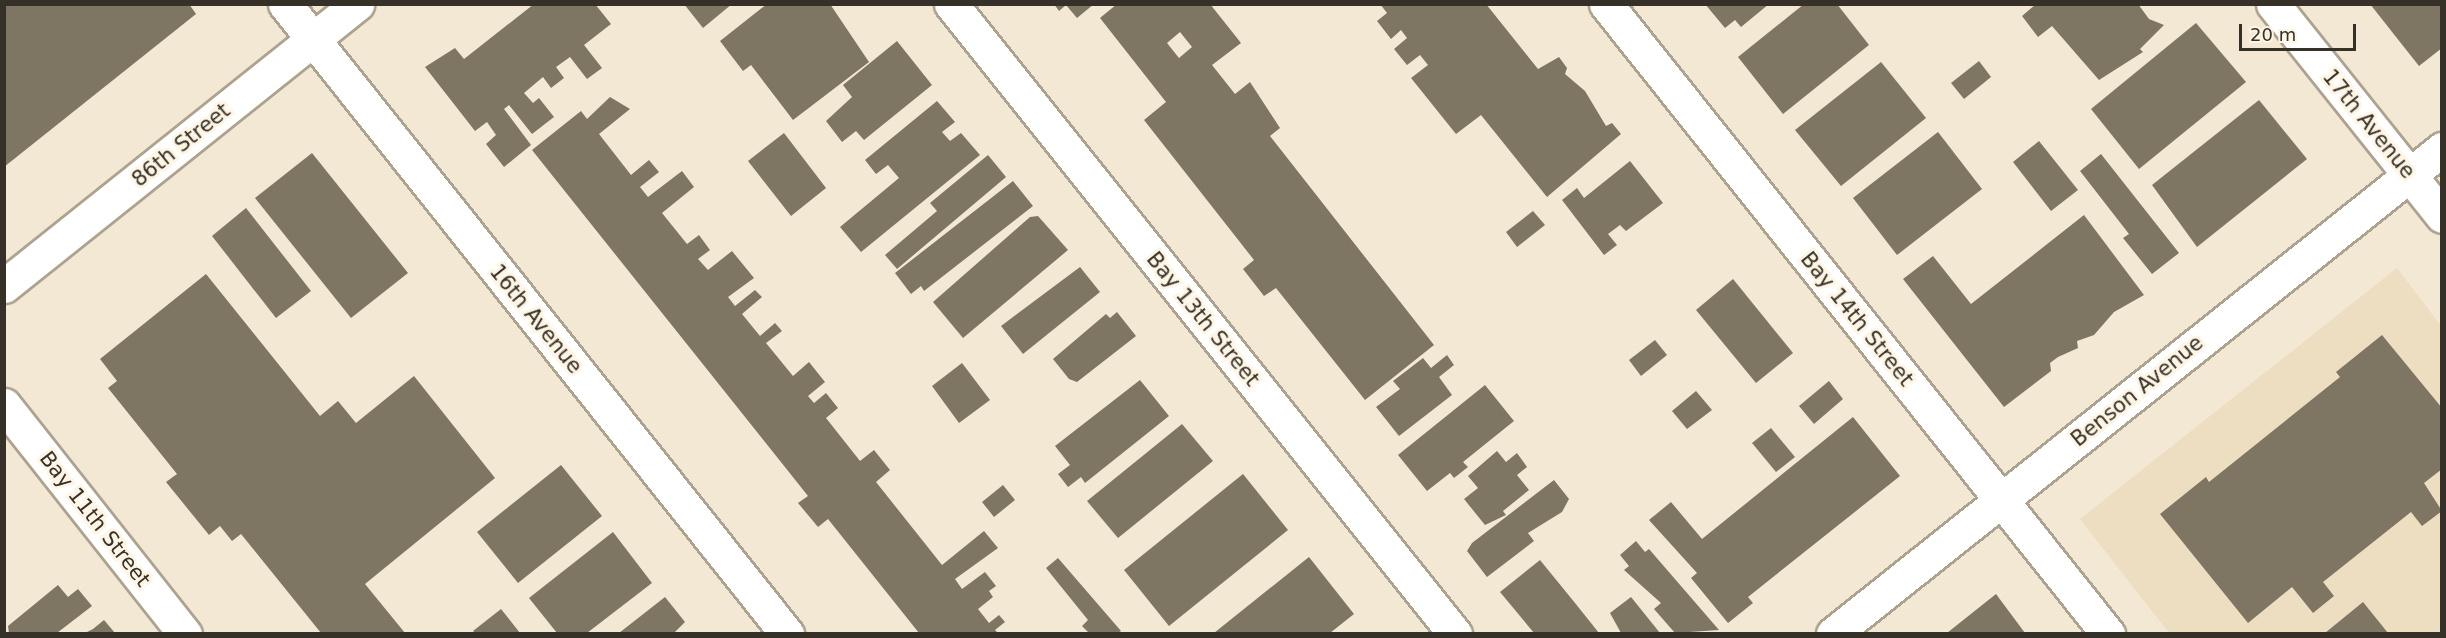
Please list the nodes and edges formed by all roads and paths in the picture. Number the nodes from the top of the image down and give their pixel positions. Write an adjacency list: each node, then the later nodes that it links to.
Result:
1 (285, 4): 6 (street, 16th Avenue)
2 (357, 4): 6 (street, 86th Street)
3 (951, 4): 15 (street, Bay 13th Street)
4 (1606, 4): 12 (street, Bay 14th Street)
5 (2273, 4): 8 (street, 17th Avenue)
6 (313, 40): 10 (street, 86th Street); 14 (street, 16th Avenue)
7 (2442, 149): 8 (street, Benson Avenue)
8 (2409, 175): 9 (street, 17th Avenue); 12 (street, Benson Avenue)
9 (2442, 216)
10 (4, 286)
11 (4, 405): 13 (street, Bay 11th Street)
12 (2001, 500): 16 (street, Benson Avenue); 17 (street, Bay 14th Street)
13 (185, 633)
14 (787, 633)
15 (1455, 633)
16 (1833, 633)
17 (2108, 633)

